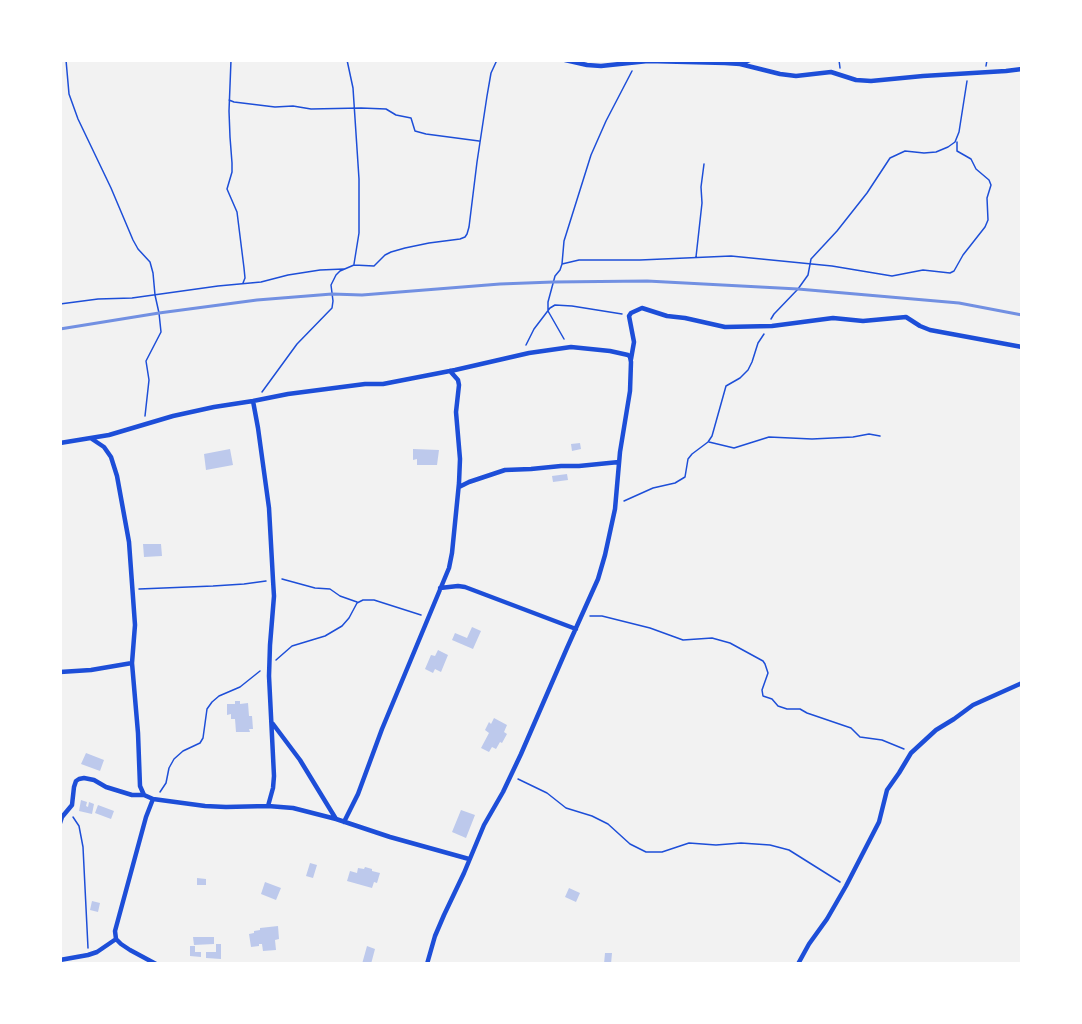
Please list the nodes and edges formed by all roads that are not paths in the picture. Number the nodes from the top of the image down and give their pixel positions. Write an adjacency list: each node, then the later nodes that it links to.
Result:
1 (565, 60): 3 (street)
2 (750, 60): 3 (street)
3 (740, 64): 4 (street)
4 (1022, 69)
5 (1022, 347): 6 (street)
6 (631, 359): 7 (street); 11 (street)
7 (450, 371): 8 (street); 12 (street)
8 (253, 401): 9 (street); 18 (street)
9 (92, 438): 10 (street); 15 (street)
10 (60, 444)
11 (619, 462): 12 (street); 14 (street)
12 (459, 487): 13 (street)
13 (440, 588): 14 (street); 23 (street)
14 (576, 629): 25 (street)
15 (132, 663): 16 (street); 19 (street)
16 (60, 672)
17 (1022, 683): 30 (street)
18 (272, 724): 21 (street); 22 (street)
19 (144, 795): 20 (street); 24 (street)
20 (153, 799): 21 (street); 26 (street)
21 (268, 806): 22 (street)
22 (336, 819): 23 (street)
23 (344, 822): 25 (street)
24 (60, 823)
25 (470, 859): 29 (street)
26 (116, 939): 27 (street); 28 (street)
27 (60, 960)
28 (156, 964)
29 (427, 964)
30 (798, 964)

